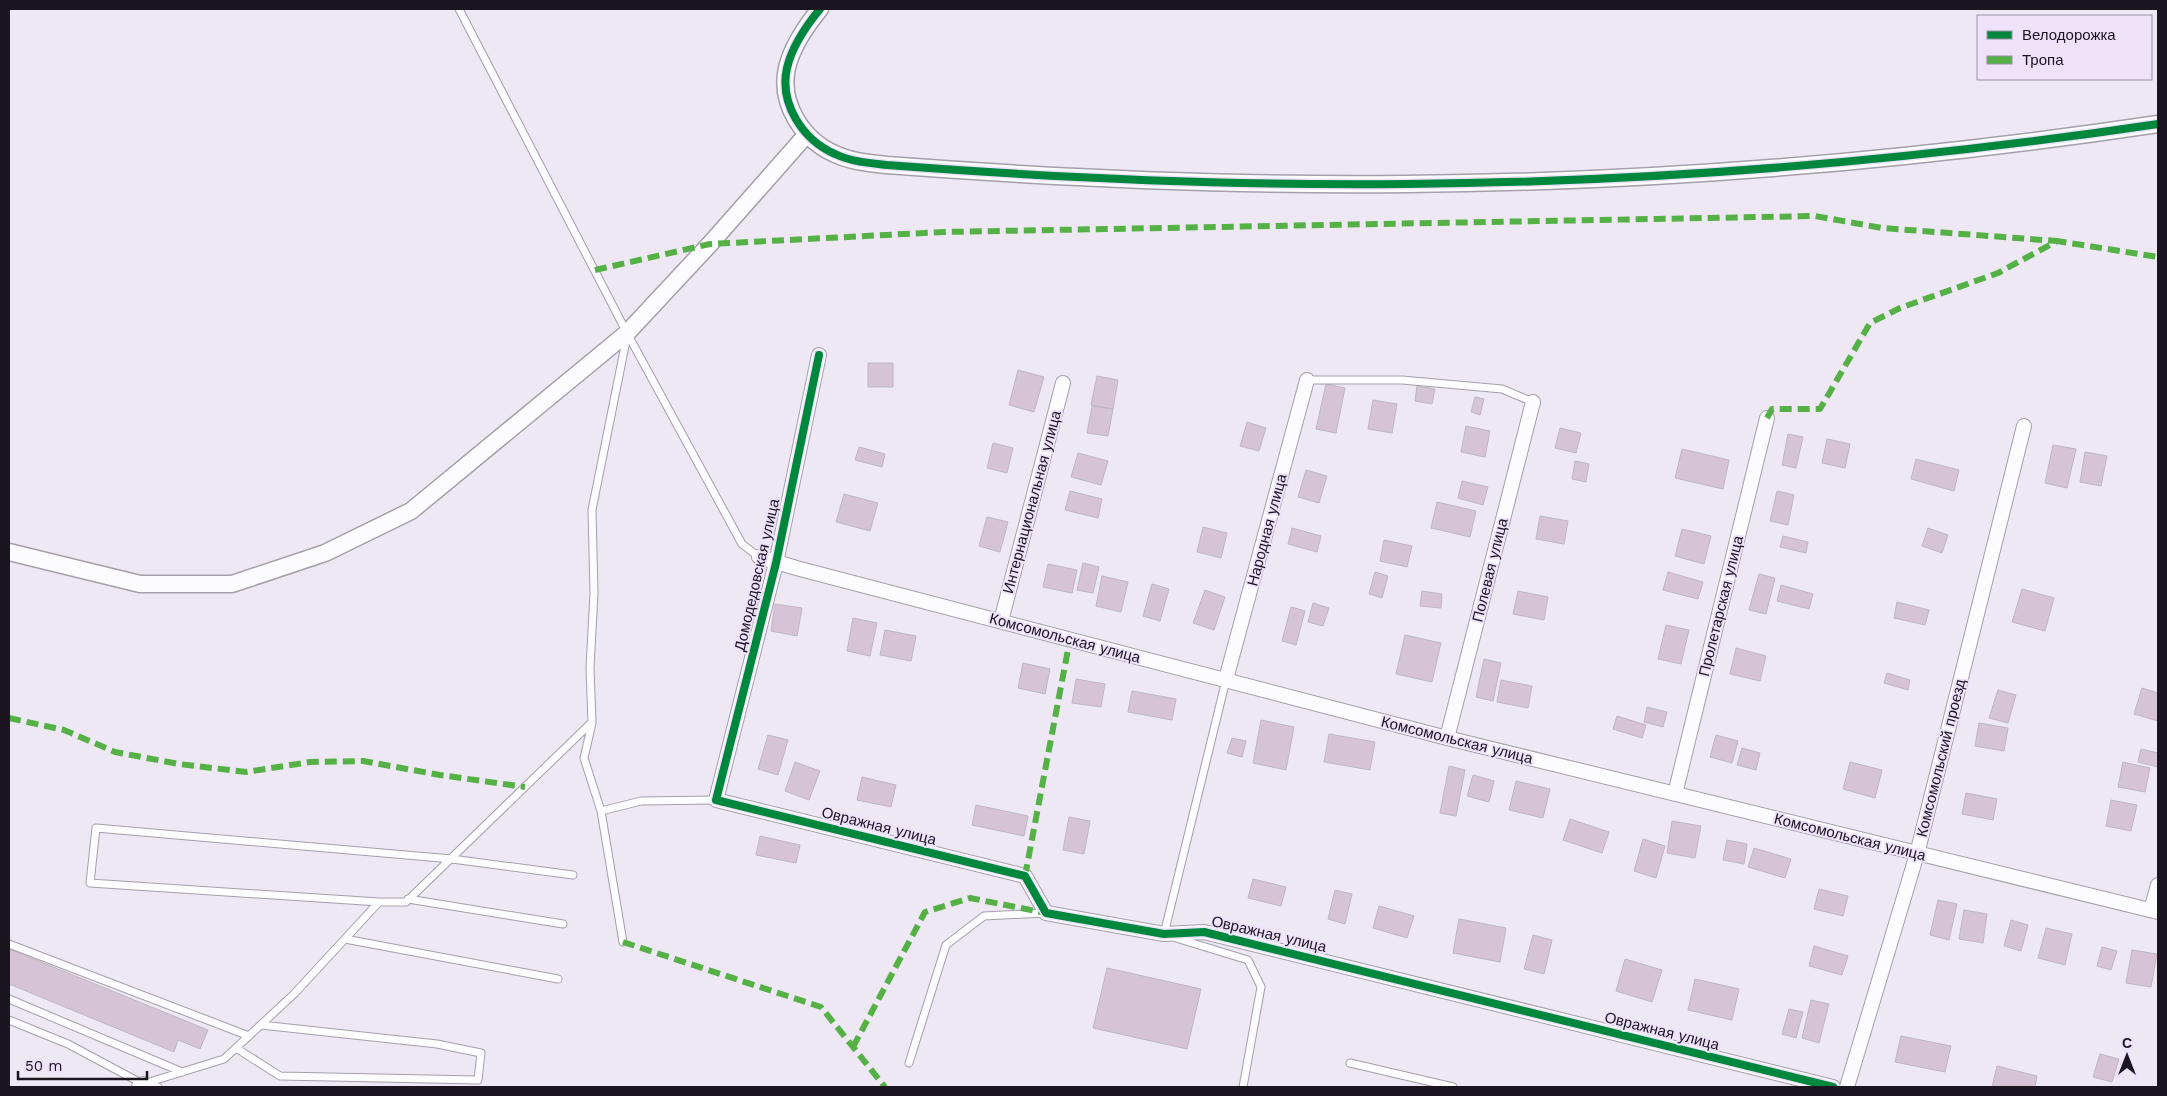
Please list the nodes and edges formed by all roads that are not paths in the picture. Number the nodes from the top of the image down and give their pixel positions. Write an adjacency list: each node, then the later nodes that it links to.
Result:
1 (459, 9): 5 (lane)
2 (820, 9): 4 (street)
3 (2158, 124): 4 (street)
4 (807, 134): 5 (street)
5 (627, 333): 12 (street); 13 (lane); 17 (lane)
6 (819, 355): 14 (street, Домодедовская улица)
7 (1306, 380): 9 (lane); 16 (street, Народная улица)
8 (1063, 382): 15 (street, Интернациональная улица)
9 (1533, 402): 18 (street, Полевая улица)
10 (1766, 418): 19 (street, Пролетарская улица)
11 (2024, 426): 22 (street, Комсомольский проезд)
12 (9, 552)
13 (759, 557): 14 (street, Комсомольская улица)
14 (776, 563): 15 (street, Комсомольская улица); 20 (street, Домодедовская улица)
15 (1001, 621): 16 (street, Комсомольская улица)
16 (1226, 679): 18 (street, Комсомольская улица); 31 (lane)
17 (592, 723): 21 (lane); 23 (lane)
18 (1447, 738): 19 (street, Комсомольская улица)
19 (1675, 794): 22 (street, Комсомольская улица)
20 (716, 800): 21 (lane); 29 (street, Овражная улица)
21 (601, 811): 33 (lane)
22 (1917, 854): 28 (street, Комсомольская улица); 49 (street, Комсомольский проезд)
23 (452, 859): 24 (lane); 26 (lane); 27 (lane)
24 (573, 875)
25 (2158, 885): 28 (street)
26 (408, 899): 27 (lane); 30 (lane)
27 (379, 902): 32 (lane)
28 (2155, 911)
29 (1046, 913): 31 (street, Овражная улица); 41 (lane)
30 (563, 924)
31 (1164, 934): 46 (lane); 48 (street, Овражная улица)
32 (345, 939): 35 (lane); 38 (lane)
33 (623, 942)
34 (9, 944): 39 (lane)
35 (558, 979)
36 (9, 999): 43 (lane)
37 (9, 1020): 44 (lane)
38 (261, 1025): 39 (lane); 40 (lane)
39 (249, 1036): 40 (lane)
40 (236, 1048): 43 (lane)
41 (909, 1063)
42 (1350, 1063): 47 (lane)
43 (182, 1072): 44 (lane)
44 (141, 1086): 45 (lane)
45 (158, 1087)
46 (1243, 1087)
47 (1453, 1087)
48 (1833, 1087)
49 (1847, 1087)

